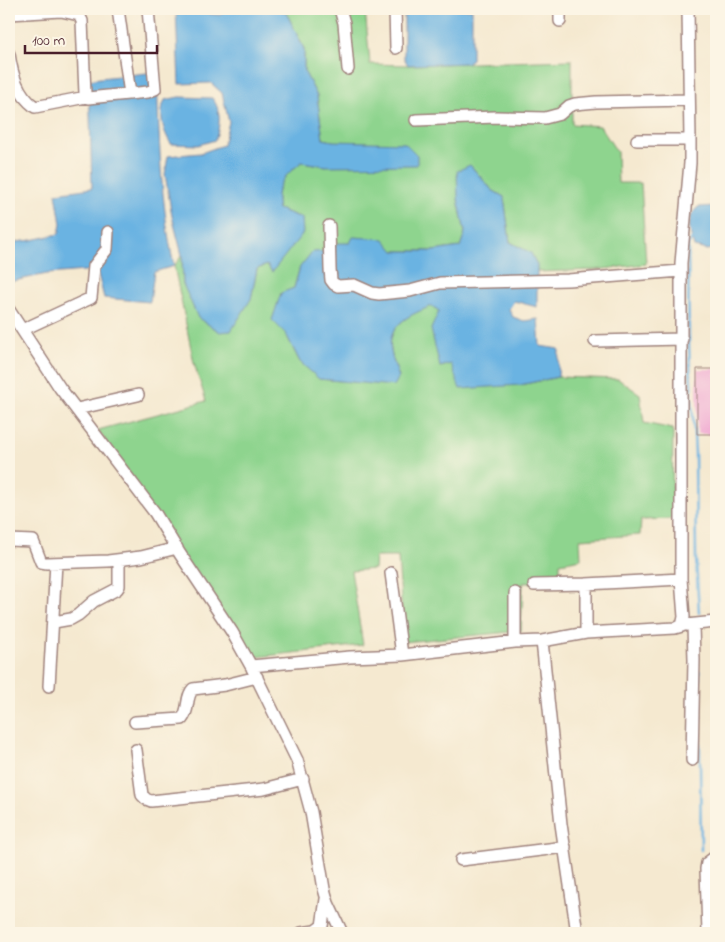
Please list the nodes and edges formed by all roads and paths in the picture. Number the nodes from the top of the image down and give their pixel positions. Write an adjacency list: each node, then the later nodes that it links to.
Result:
1 (118, 9): 12 (street)
2 (148, 9): 12 (street)
3 (340, 9): 11 (street)
4 (395, 9): 9 (street)
5 (560, 9): 8 (street)
6 (688, 9): 14 (street)
7 (9, 14): 13 (street)
8 (560, 21)
9 (396, 48)
10 (9, 54): 13 (street)
11 (348, 69)
12 (130, 94): 13 (street)
13 (86, 97)
14 (689, 100): 15 (street); 17 (street)
15 (416, 120)
16 (637, 140): 17 (street)
17 (690, 140): 20 (street)
18 (329, 226): 20 (street)
19 (108, 232): 22 (street)
20 (681, 271): 23 (street)
21 (9, 310): 22 (street)
22 (16, 327): 26 (street)
23 (682, 339): 24 (street); 32 (street)
24 (595, 341)
25 (138, 394): 26 (street)
26 (77, 409): 28 (street)
27 (9, 540): 30 (street)
28 (177, 548): 29 (street); 43 (street)
29 (120, 560): 30 (street); 36 (street)
30 (56, 563): 36 (street)
31 (391, 572): 42 (street)
32 (681, 579): 33 (street); 38 (street)
33 (586, 584): 34 (street); 39 (street)
34 (534, 585)
35 (515, 593): 41 (street)
36 (54, 622): 45 (street)
37 (716, 622): 38 (street)
38 (687, 625): 39 (street); 48 (street)
39 (586, 633): 40 (street)
40 (542, 641): 41 (street); 50 (street)
41 (515, 642): 42 (street)
42 (402, 655): 43 (street)
43 (251, 666): 44 (street)
44 (257, 677): 46 (street); 49 (street)
45 (50, 686)
46 (135, 722)
47 (136, 750): 49 (street)
48 (692, 760)
49 (303, 779): 53 (street)
50 (565, 846): 52 (street); 56 (street)
51 (716, 856): 57 (street)
52 (461, 860)
53 (327, 897): 54 (street); 55 (street)
54 (300, 933)
55 (342, 933)
56 (577, 933)
57 (708, 933)

